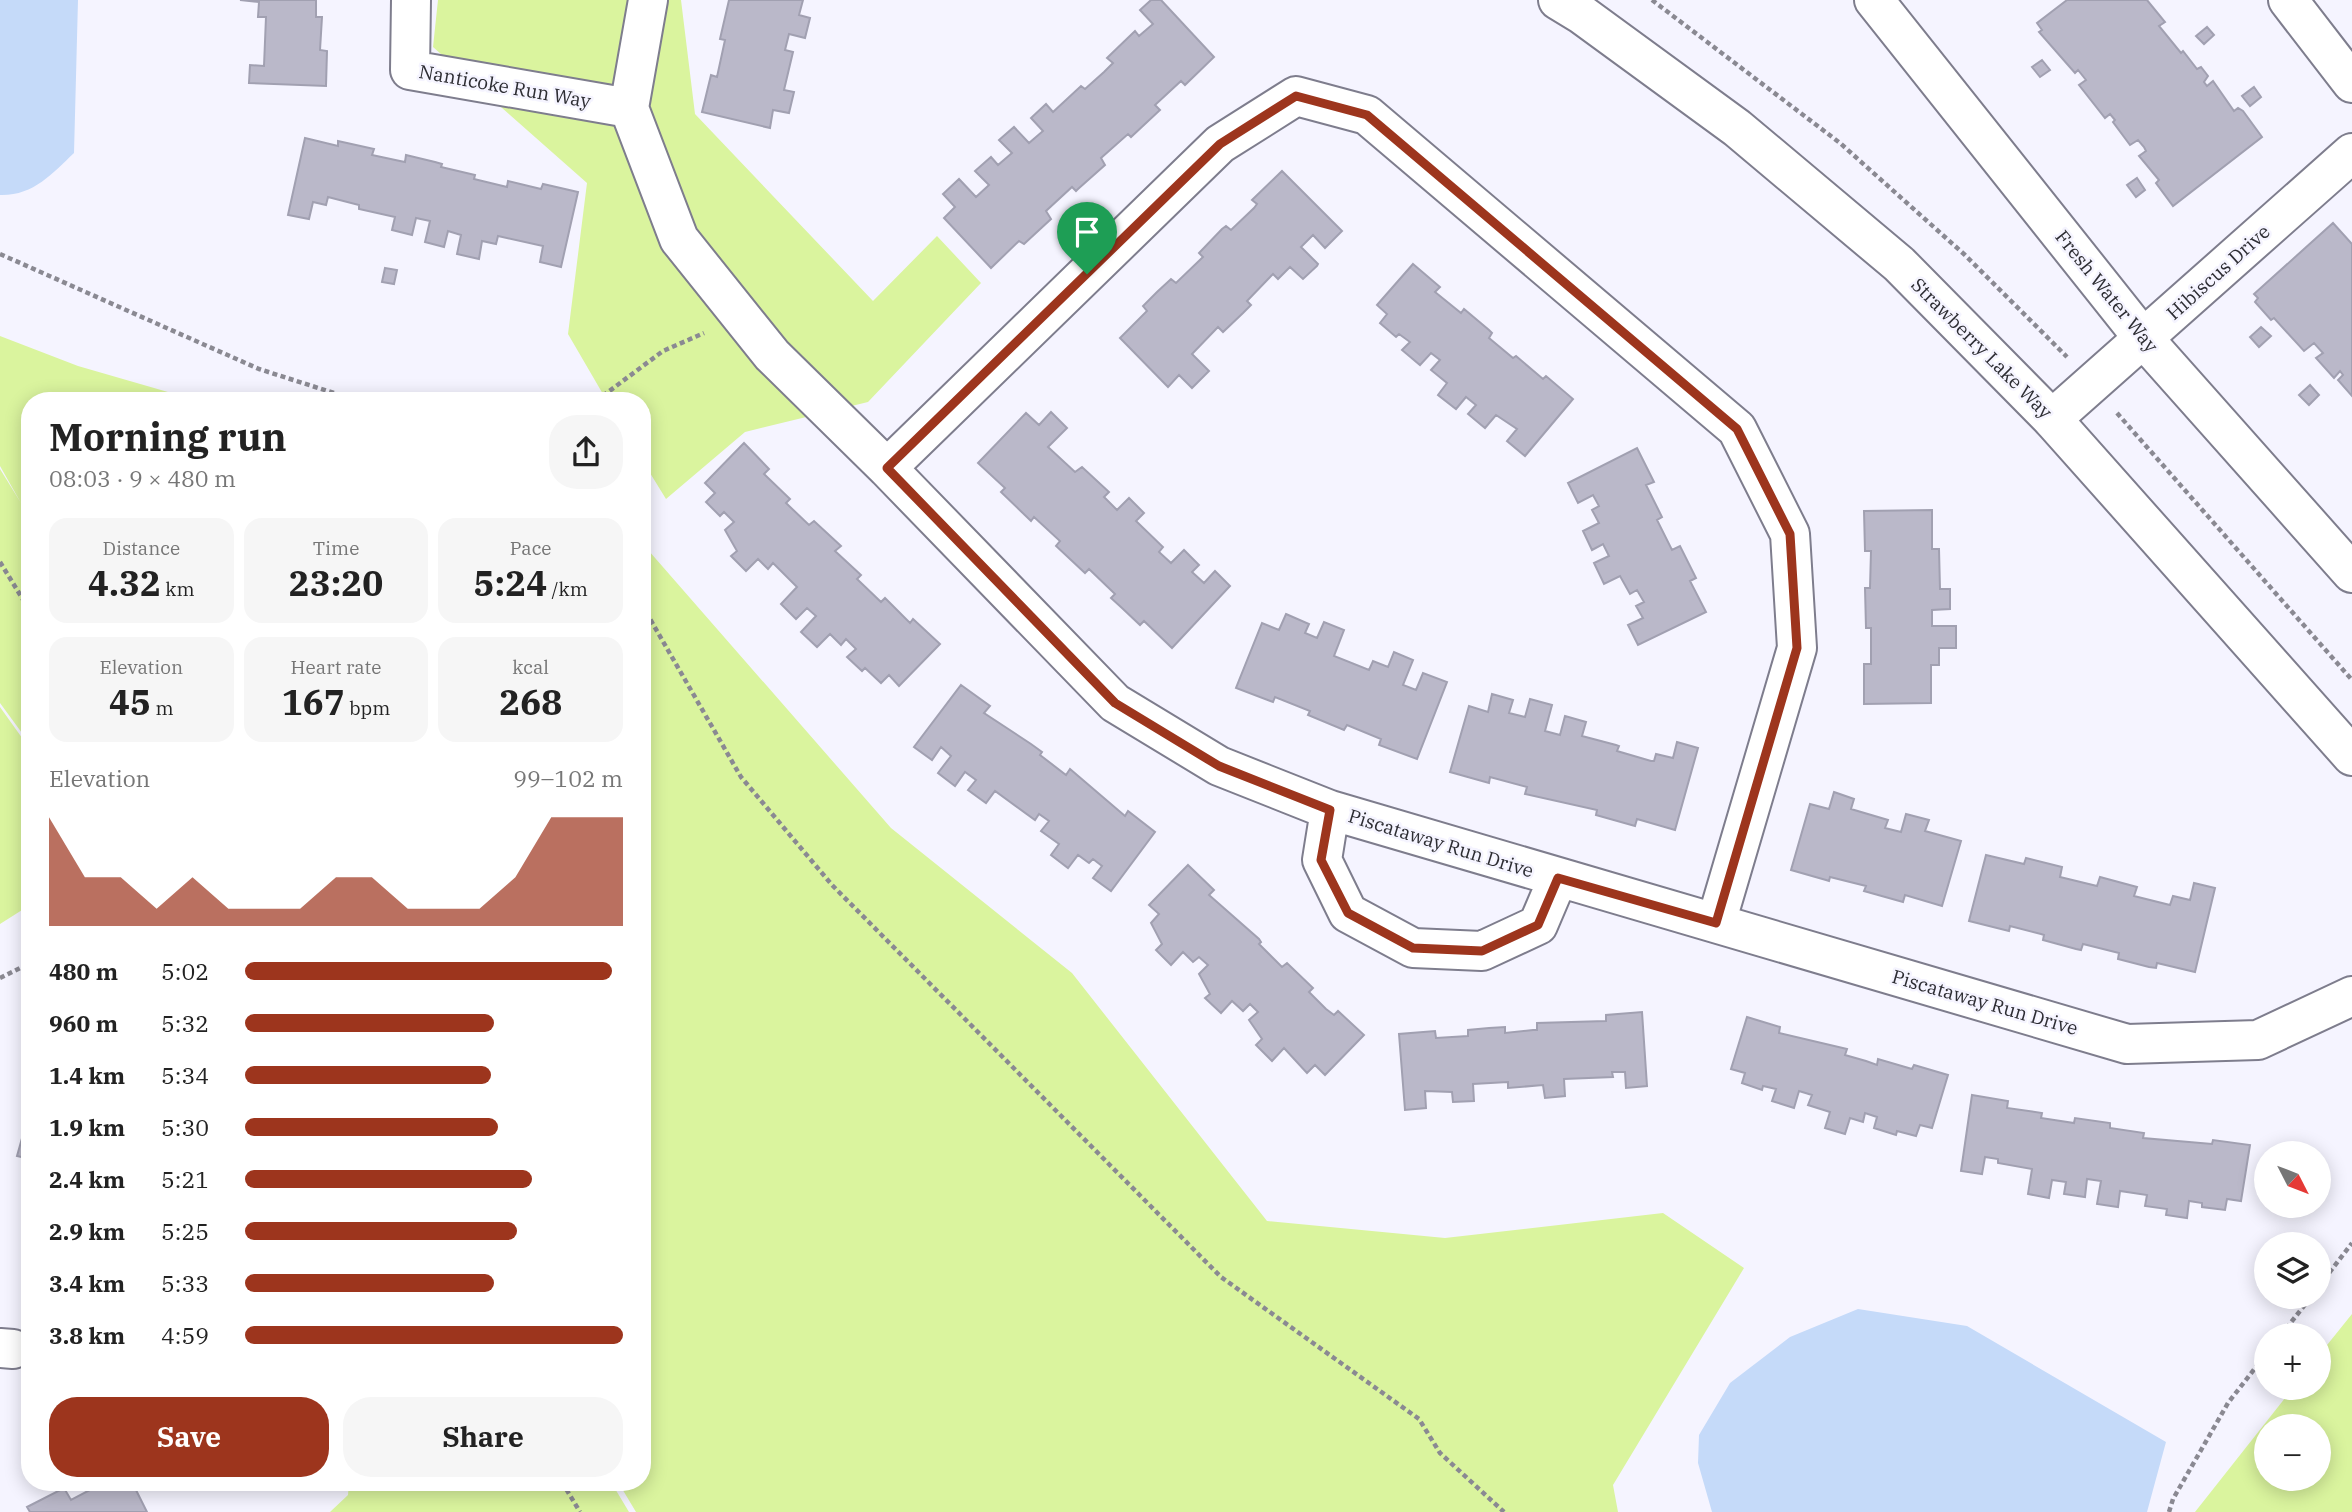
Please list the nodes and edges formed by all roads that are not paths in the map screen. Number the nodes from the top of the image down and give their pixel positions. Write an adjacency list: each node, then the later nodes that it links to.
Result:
1 (411, 0): 7 (street, Nanticoke Run Way)
2 (648, 0): 7 (street)
3 (1558, 0): 10 (street, Strawberry Lake Way)
4 (1874, 0): 9 (street, Fresh Water Way)
5 (2288, 0): 6 (street)
6 (2352, 83)
7 (629, 107): 11 (street, Piscataway Run Drive)
8 (2352, 153): 9 (street, Hibiscus Drive)
9 (2143, 338): 10 (street, Hibiscus Drive); 12 (street, Fresh Water Way)
10 (2052, 419): 13 (street, Strawberry Lake Way)
11 (887, 468): 14 (street, Piscataway Run Drive); 16 (street)
12 (2352, 573)
13 (2352, 756)
14 (1330, 810): 15 (street, Piscataway Run Drive); 15 (street)
15 (1558, 878): 16 (street, Piscataway Run Drive)
16 (1716, 923): 17 (street, Piscataway Run Drive)
17 (2352, 996)

